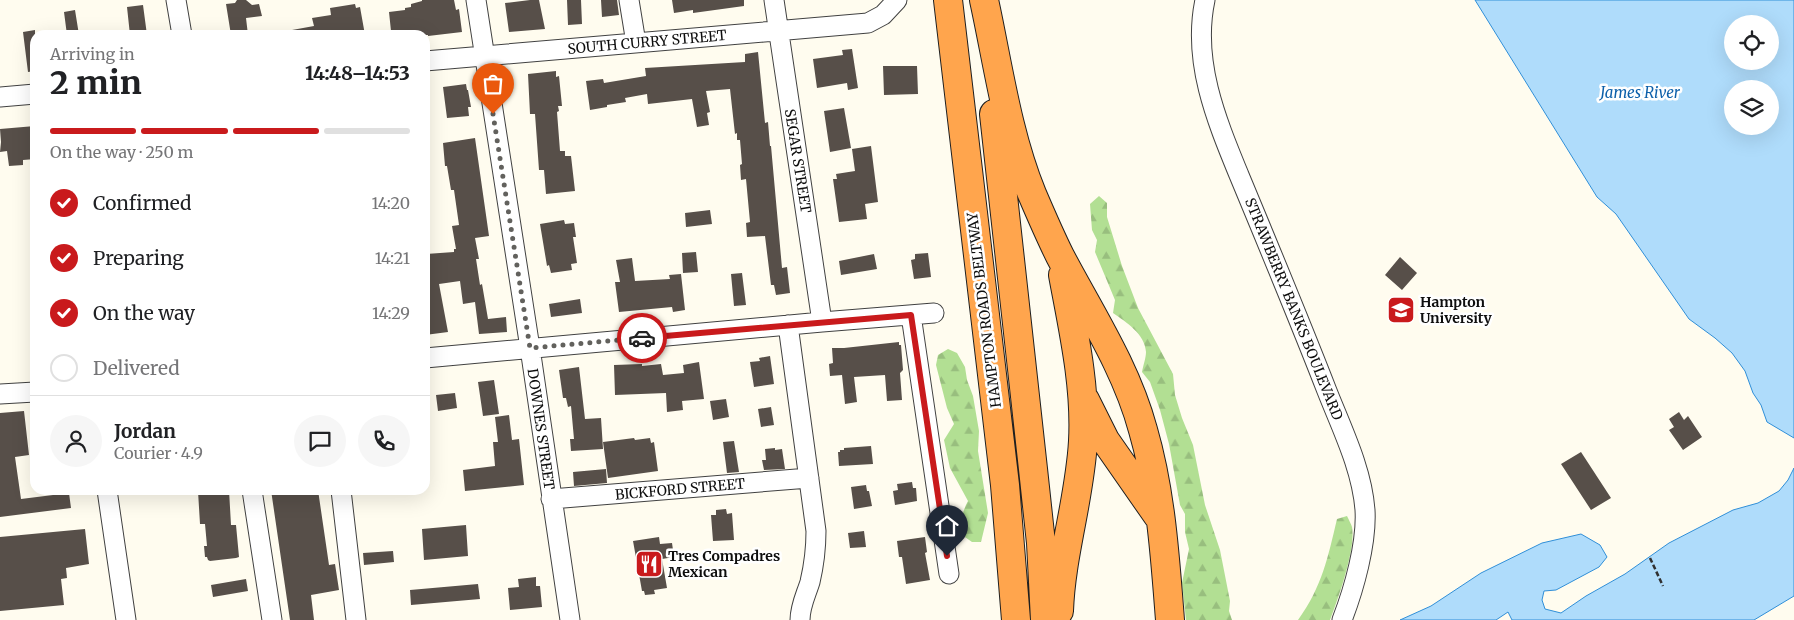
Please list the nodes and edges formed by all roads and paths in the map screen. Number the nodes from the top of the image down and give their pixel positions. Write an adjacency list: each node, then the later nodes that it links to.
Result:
1 (176, 0): 9 (street)
2 (476, 0): 12 (street, DOWNES STREET)
3 (629, 0): 11 (street)
4 (774, 0): 10 (street, SEGAR STREET)
5 (897, 0): 10 (street, SOUTH CURRY STREET)
6 (948, 0): 31 (highway, HAMPTON ROADS BELTWAY)
7 (984, 0): 16 (highway); 43 (highway)
8 (1205, 0): 46 (street, STRAWBERRY BANKS BOULEVARD)
9 (181, 30)
10 (779, 30): 11 (street, SOUTH CURRY STREET); 19 (street, SEGAR STREET)
11 (636, 43): 12 (street, SOUTH CURRY STREET)
12 (484, 56): 13 (street, SOUTH CURRY STREET); 21 (street, DOWNES STREET)
13 (430, 61)
14 (30, 94): 15 (street)
15 (0, 97)
16 (1060, 256): 24 (highway); 32 (highway)
17 (934, 313): 18 (street)
18 (911, 315): 19 (street); 34 (street)
19 (822, 322): 20 (street)
20 (788, 325): 21 (street); 26 (street)
21 (530, 348): 22 (street); 30 (street, DOWNES STREET)
22 (430, 358)
23 (30, 392): 25 (street)
24 (1082, 393): 32 (highway); 44 (highway)
25 (0, 394)
26 (809, 478): 30 (street, BICKFORD STREET); 40 (street)
27 (108, 495): 36 (street)
28 (253, 495): 37 (street)
29 (342, 495): 38 (street)
30 (551, 499): 39 (street, DOWNES STREET)
31 (1007, 512): 41 (highway); 42 (highway, HAMPTON ROADS BELTWAY)
32 (1162, 521): 45 (highway)
33 (1650, 558): 35 (path)
34 (949, 574)
35 (1664, 586)
36 (126, 620)
37 (272, 620)
38 (356, 620)
39 (570, 620)
40 (800, 620)
41 (1005, 620)
42 (1016, 620)
43 (1045, 620)
44 (1059, 620)
45 (1170, 620)
46 (1342, 620)

